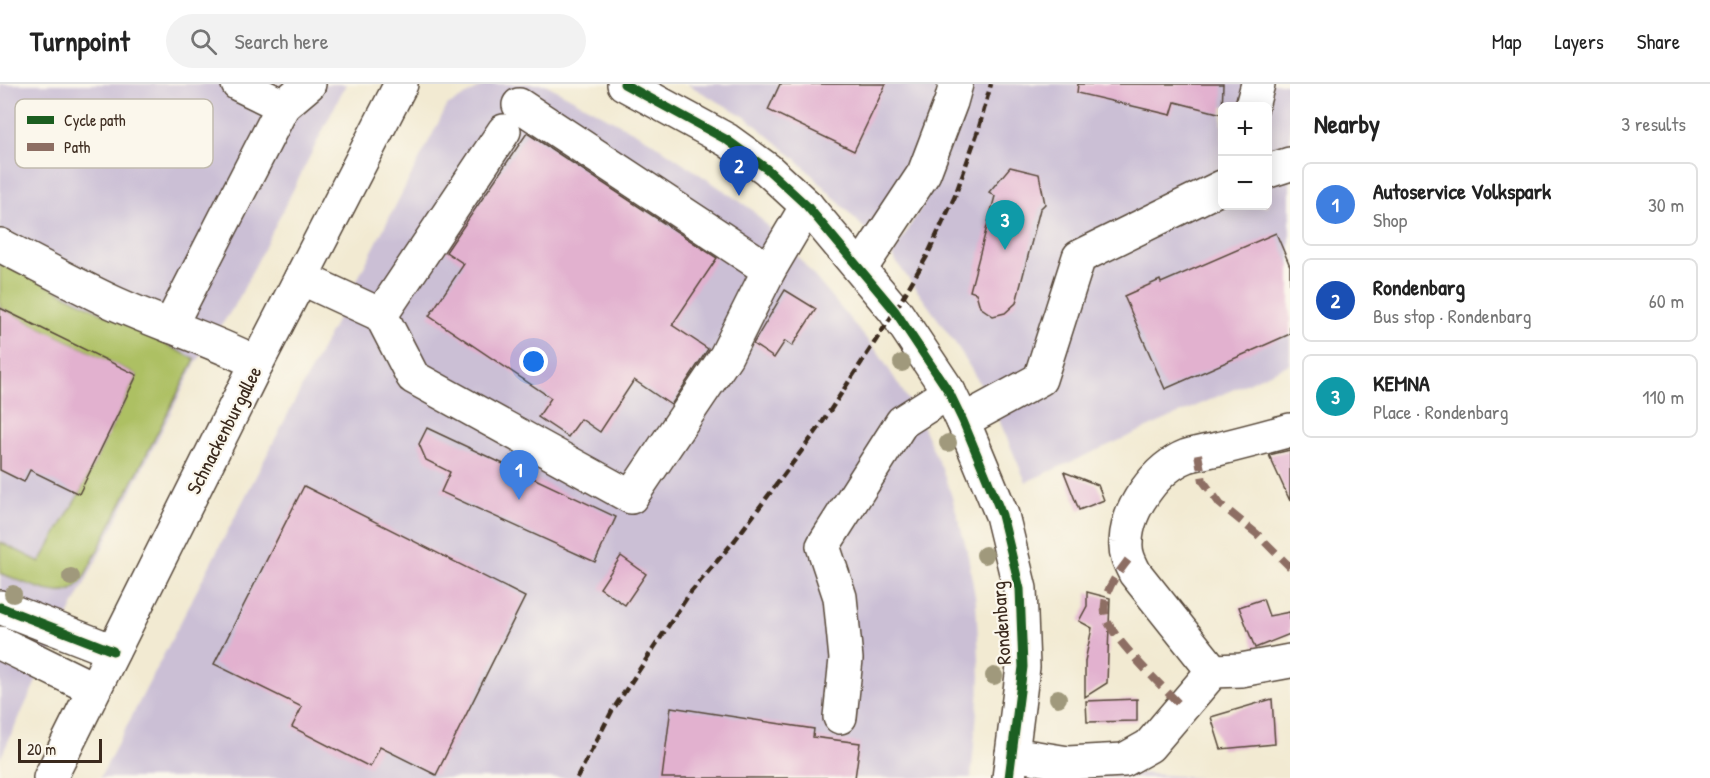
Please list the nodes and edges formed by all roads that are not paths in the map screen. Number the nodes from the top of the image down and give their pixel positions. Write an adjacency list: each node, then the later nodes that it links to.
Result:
1 (238, 84): 8 (street)
2 (309, 84): 8 (street)
3 (401, 84): 16 (street, Schnackenburgallee)
4 (624, 84): 12 (street, Rondenbarg)
5 (956, 84): 14 (street)
6 (1258, 84): 7 (street)
7 (1253, 102)
8 (283, 106): 18 (street)
9 (1290, 164): 10 (street)
10 (1272, 170)
11 (1218, 189): 21 (street)
12 (807, 206): 14 (street, Rondenbarg); 15 (street)
13 (0, 245): 18 (street)
14 (861, 268): 20 (street, Rondenbarg)
15 (769, 270): 17 (street); 17 (street)
16 (301, 278): 17 (street); 19 (street, Schnackenburgallee)
17 (381, 315)
18 (170, 326): 19 (street)
19 (257, 363): 25 (street, Schnackenburgallee)
20 (948, 392): 21 (street, Rondenbarg); 29 (street)
21 (963, 421): 31 (street, Rondenbarg)
22 (1290, 430): 27 (street)
23 (0, 607): 25 (street)
24 (0, 643): 28 (street)
25 (113, 651): 28 (street, Schnackenburgallee)
26 (1290, 662): 27 (street)
27 (1213, 671): 30 (street)
28 (94, 689): 32 (street, Schnackenburgallee)
29 (840, 717)
30 (1068, 763): 31 (street); 33 (street)
31 (1010, 766)
32 (50, 778)
33 (1119, 778)

